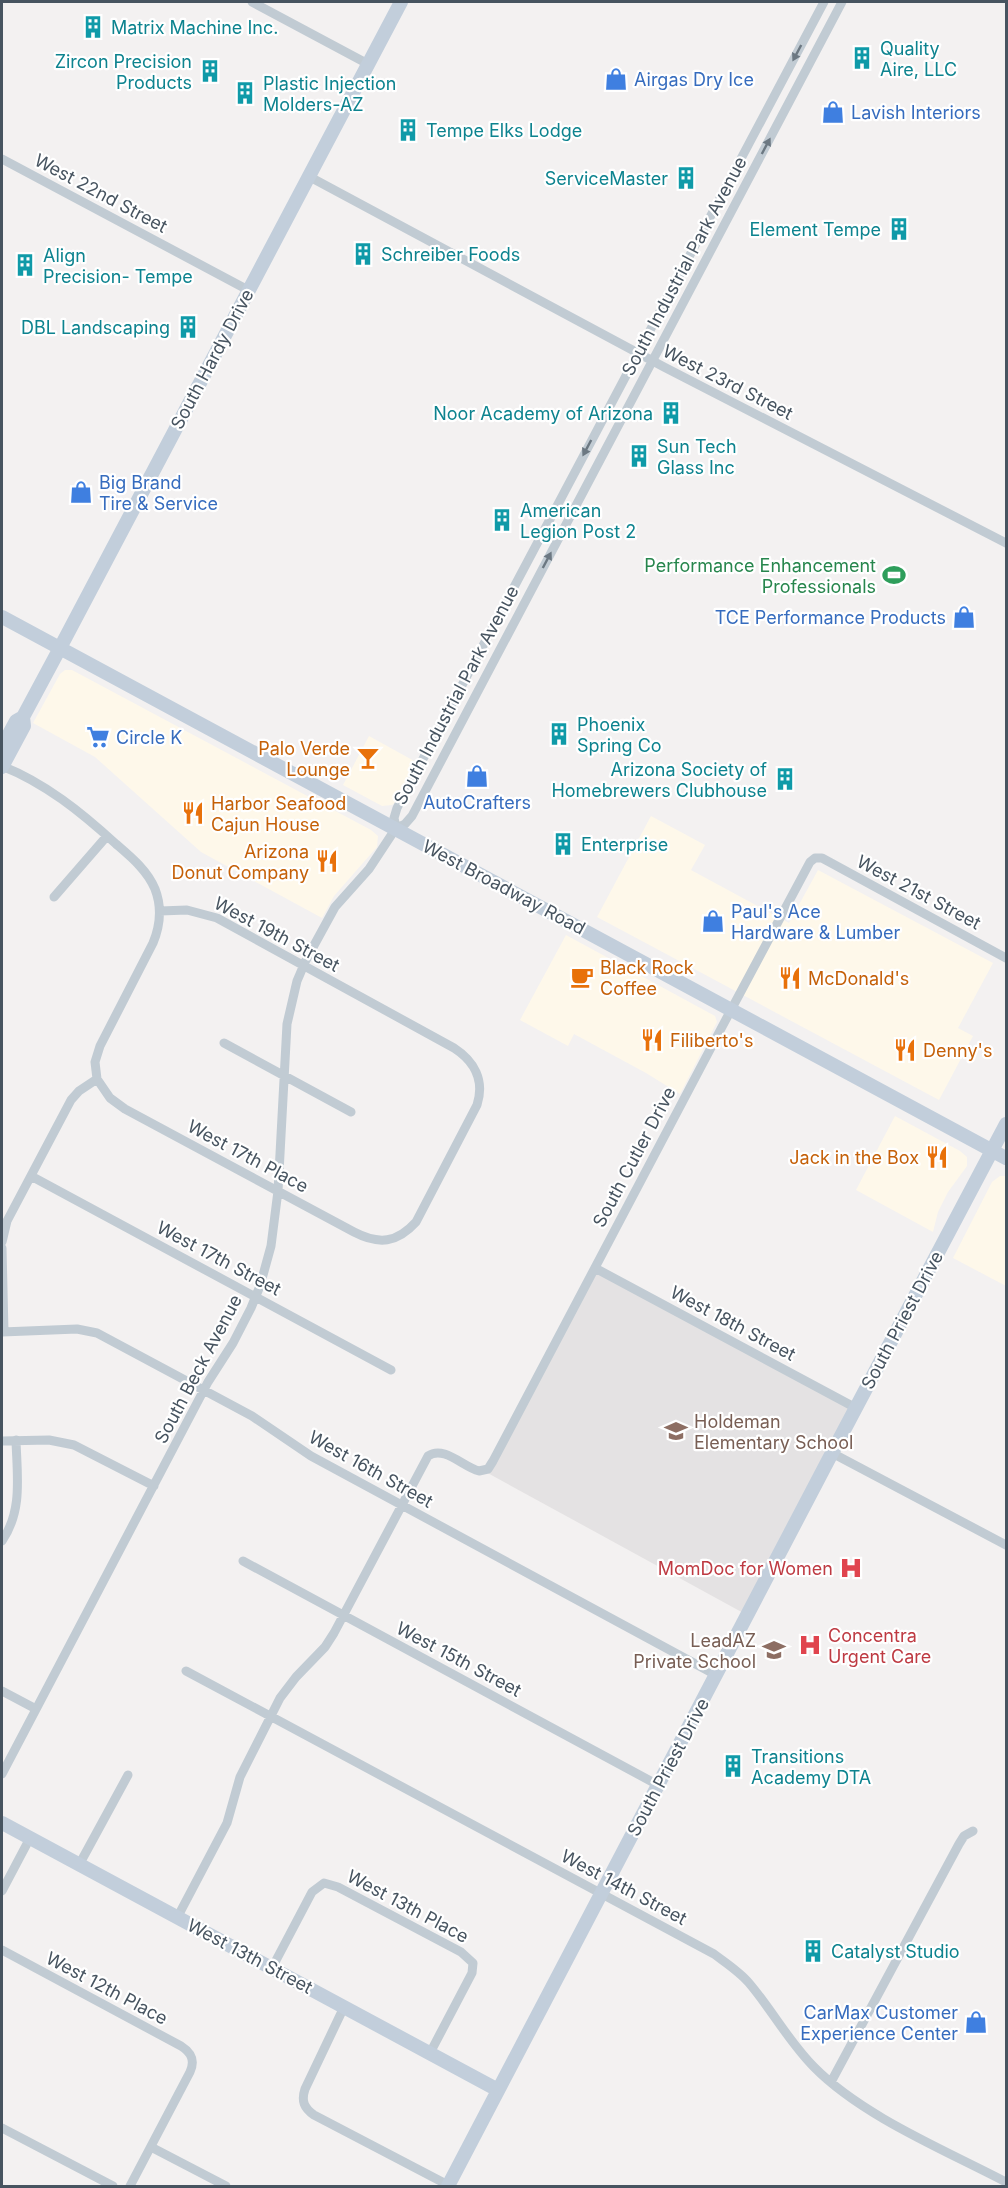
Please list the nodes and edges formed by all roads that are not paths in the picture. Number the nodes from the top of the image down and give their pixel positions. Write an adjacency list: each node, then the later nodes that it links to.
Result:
1 (252, 2): 5 (street)
2 (401, 2): 5 (main road, South Hardy Drive)
3 (824, 2): 9 (street, South Industrial Park Avenue, one-way to 9)
4 (842, 2): 10 (street, South Industrial Park Avenue, one-way to 4)
5 (368, 64): 7 (main road, South Hardy Drive)
6 (2, 159): 8 (street, West 22nd Street)
7 (310, 177): 8 (main road, South Hardy Drive); 9 (street, West 23rd Street)
8 (248, 290): 13 (main road, South Hardy Drive)
9 (637, 353): 10 (street, West 23rd Street); 17 (street, South Industrial Park Avenue, one-way to 17)
10 (652, 361): 11 (street, West 23rd Street); 17 (street, South Industrial Park Avenue, one-way to 10)
11 (1006, 543)
12 (2, 617): 13 (main road, West Broadway Road)
13 (60, 648): 14 (main road, South Hardy Drive); 17 (main road, West Broadway Road)
14 (23, 717): 15 (main road, South Hardy Drive); 16 (main road, South Hardy Drive)
15 (2, 747)
16 (2, 766): 18 (street)
17 (396, 828): 23 (street, South Beck Avenue); 24 (main road, West Broadway Road)
18 (107, 836): 20 (street); 21 (street)
19 (815, 858): 22 (street, West 21st Street); 24 (street, South Cutler Drive)
20 (54, 897)
21 (160, 911): 23 (street, West 19th Street); 27 (street)
22 (1006, 958)
23 (303, 966): 26 (street, South Beck Avenue); 34 (street, West 19th Street)
24 (731, 1009): 30 (main road, West Broadway Road); 38 (street, South Cutler Drive)
25 (224, 1043): 26 (street)
26 (284, 1075): 28 (street); 33 (street, South Beck Avenue)
27 (97, 1078): 32 (street); 33 (street, West 17th Place)
28 (351, 1112)
29 (1006, 1124): 30 (main road, South Priest Drive)
30 (993, 1150): 31 (main road, West Broadway Road); 43 (main road, South Priest Drive)
31 (1006, 1158)
32 (31, 1176): 35 (street); 39 (street, West 17th Street)
33 (278, 1191): 34 (street, West 17th Place); 39 (street, South Beck Avenue)
34 (395, 1238): 37 (street)
35 (2, 1242)
36 (2, 1248): 40 (street)
37 (397, 1250)
38 (595, 1268): 43 (street, West 18th Street); 48 (street, South Cutler Drive)
39 (255, 1297): 41 (street, West 17th Street); 42 (street, South Beck Avenue)
40 (3, 1332): 42 (street, West 16th Street)
41 (391, 1370)
42 (204, 1390): 47 (street, South Beck Avenue); 48 (street, West 16th Street)
43 (855, 1408): 46 (main road, South Priest Drive)
44 (16, 1440): 45 (street); 47 (street); 49 (street)
45 (2, 1441)
46 (832, 1453): 50 (street); 54 (main road, South Priest Drive)
47 (154, 1486): 56 (street, South Beck Avenue)
48 (402, 1506): 52 (street); 54 (street, West 16th Street)
49 (2, 1541)
50 (1006, 1545)
51 (243, 1561): 52 (street, West 15th Street)
52 (344, 1615): 57 (street); 60 (street, West 15th Street)
53 (186, 1671): 57 (street, West 14th Street)
54 (716, 1675): 60 (main road, South Priest Drive)
55 (2, 1691): 56 (street)
56 (36, 1709): 58 (street, South Beck Avenue)
57 (270, 1717): 66 (street, West 14th Street); 67 (street)
58 (2, 1774)
59 (128, 1775): 64 (street)
60 (658, 1785): 66 (main road, South Priest Drive)
61 (2, 1823): 63 (main road, West 13th Street)
62 (973, 1831): 72 (street)
63 (30, 1838): 64 (main road, West 13th Street); 65 (street)
64 (80, 1865): 67 (main road, West 13th Street)
65 (2, 1891)
66 (601, 1894): 72 (street, West 14th Street); 73 (main road, South Priest Drive)
67 (177, 1917): 69 (main road, West 13th Street)
68 (2, 1950): 75 (street, West 12th Place)
69 (272, 1968): 70 (main road, West 13th Street); 71 (street, West 13th Place)
70 (344, 2007): 71 (main road, West 13th Street); 77 (street)
71 (430, 2054): 73 (main road, West 13th Street)
72 (831, 2082): 76 (street, West 14th Street)
73 (498, 2090): 77 (main road, South Priest Drive)
74 (2, 2128): 78 (street)
75 (151, 2147): 79 (street); 80 (street)
76 (1006, 2182)
77 (448, 2186)
78 (113, 2187)
79 (130, 2187)
80 (226, 2187)

